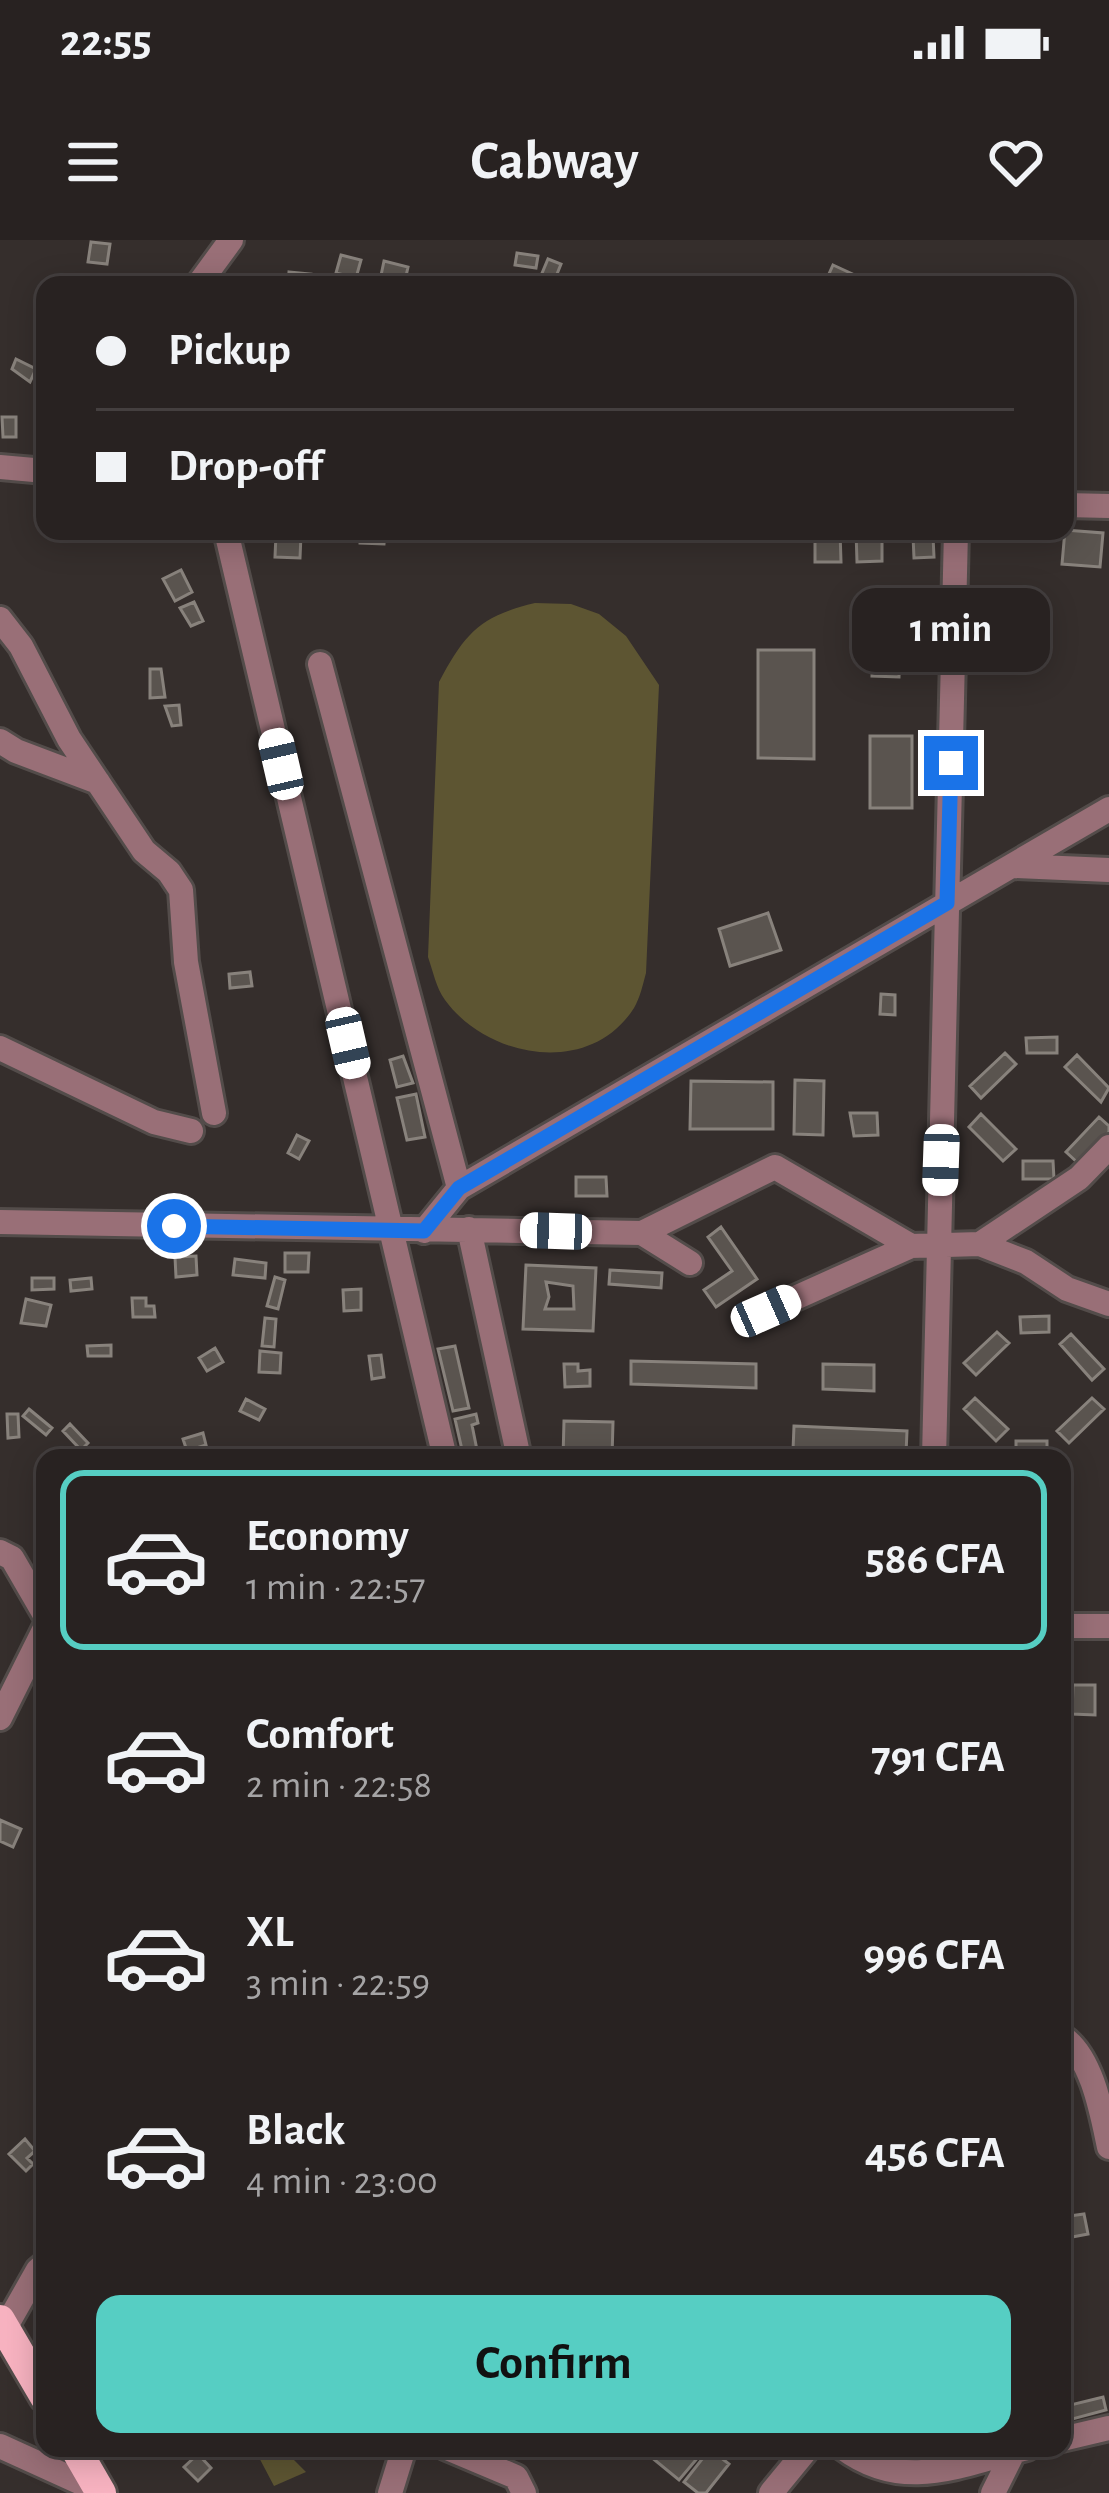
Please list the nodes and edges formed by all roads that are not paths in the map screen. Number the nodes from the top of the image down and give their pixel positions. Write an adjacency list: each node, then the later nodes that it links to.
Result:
1 (231, 240): 2 (street)
2 (205, 276)
3 (0, 467): 4 (street)
4 (36, 470)
5 (1074, 505): 6 (street)
6 (1109, 506)
7 (228, 540): 26 (street)
8 (956, 540): 16 (street)
9 (0, 619): 12 (street)
10 (320, 664): 23 (street)
11 (0, 741): 12 (street)
12 (98, 782): 18 (street)
13 (1109, 809): 14 (street)
14 (1012, 866): 15 (street); 16 (street)
15 (1109, 870)
16 (947, 903): 23 (street); 31 (street)
17 (0, 1048): 19 (street)
18 (214, 1113)
19 (191, 1131)
20 (1109, 1148): 21 (street)
21 (1079, 1178): 22 (street); 29 (street)
22 (1109, 1178)
23 (459, 1188): 27 (street)
24 (0, 1222): 26 (street)
25 (470, 1229): 27 (street); 28 (street); 36 (street)
26 (392, 1230): 27 (street); 35 (street)
27 (424, 1231)
28 (642, 1233): 30 (street); 32 (street)
29 (980, 1244): 31 (street); 33 (street)
30 (911, 1246): 31 (street); 34 (street)
31 (939, 1246): 37 (street)
32 (690, 1263)
33 (1109, 1304)
34 (766, 1311)
35 (443, 1449)
36 (517, 1449)
37 (934, 1449)
38 (0, 1552): 39 (street)
39 (36, 1599)
40 (1071, 1626): 41 (street)
41 (1109, 1626)
42 (36, 1646): 43 (street)
43 (0, 1718)
44 (1071, 2042): 45 (street)
45 (1109, 2147)
46 (36, 2273): 47 (street)
47 (2, 2324): 48 (main road)
48 (36, 2382)
49 (1109, 2428): 50 (street)
50 (1071, 2437)
51 (0, 2446): 59 (street)
52 (80, 2457): 59 (main road)
53 (401, 2457): 60 (street)
54 (468, 2457): 61 (street)
55 (801, 2457): 62 (street)
56 (854, 2457): 57 (street)
57 (992, 2457)
58 (1016, 2457): 63 (street)
59 (101, 2493)
60 (390, 2493)
61 (524, 2493)
62 (771, 2493)
63 (993, 2493)

